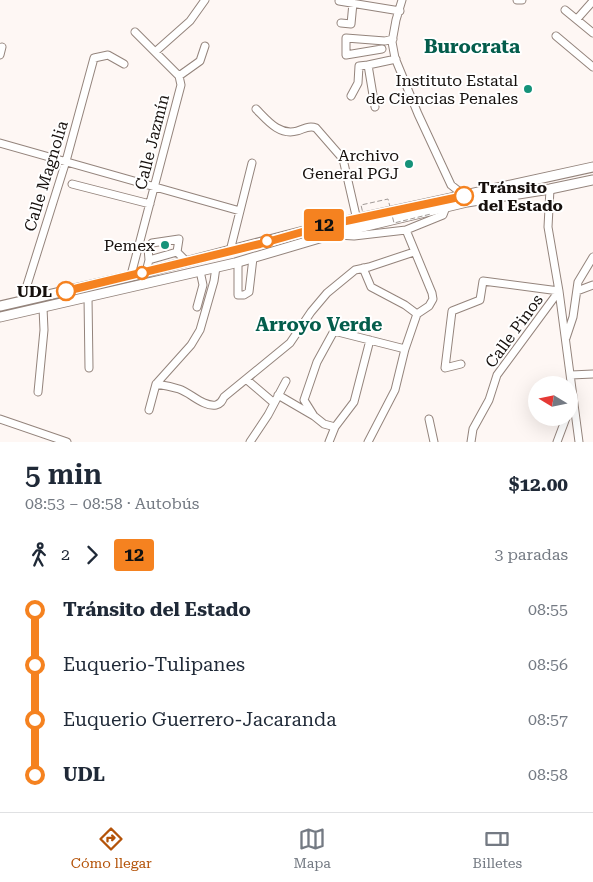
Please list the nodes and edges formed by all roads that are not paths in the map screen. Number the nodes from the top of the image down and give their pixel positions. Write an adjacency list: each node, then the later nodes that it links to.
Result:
1 (205, 0): 18 (street)
2 (402, 0): 8 (street)
3 (517, 0): 4 (street)
4 (522, 0)
5 (339, 2): 7 (street)
6 (593, 2): 10 (street)
7 (354, 3): 8 (street); 11 (street)
8 (400, 10): 15 (street)
9 (565, 10): 10 (street)
10 (577, 19): 13 (street)
11 (341, 23)
12 (135, 32): 18 (street, Calle Jazmín)
13 (593, 33)
14 (556, 36): 22 (street)
15 (393, 39): 17 (street); 19 (street)
16 (205, 46): 23 (street)
17 (382, 49)
18 (155, 52): 23 (street, Calle Jazmín)
19 (396, 59): 21 (street); 37 (street)
20 (124, 64): 28 (street, Calle Magnolia)
21 (368, 65): 24 (street); 25 (street)
22 (593, 67)
23 (179, 76): 34 (street, Calle Jazmín)
24 (351, 96)
25 (374, 107)
26 (256, 109): 41 (street)
27 (0, 143): 28 (street)
28 (66, 161): 34 (street); 61 (street, Calle Magnolia)
29 (252, 164): 40 (street)
30 (593, 167): 37 (main road)
31 (593, 173): 36 (main road)
32 (593, 180): 35 (main road)
33 (72, 184): 38 (street)
34 (155, 187): 38 (street, Calle Jazmín); 40 (street)
35 (550, 189): 36 (main road); 58 (street)
36 (516, 194): 39 (main road)
37 (464, 196): 41 (main road)
38 (150, 204): 56 (street, Calle Jazmín)
39 (446, 207): 42 (street); 43 (main road)
40 (240, 211): 44 (street)
41 (360, 219): 44 (main road)
42 (406, 230): 43 (street); 46 (street)
43 (333, 234): 48 (main road)
44 (230, 251): 50 (main road)
45 (177, 252): 49 (street); 49 (street); 50 (street)
46 (414, 252): 53 (street); 65 (street)
47 (593, 257): 59 (street)
48 (253, 258): 51 (main road); 51 (street)
49 (149, 260): 55 (street)
50 (187, 262): 55 (main road)
51 (238, 262): 52 (main road)
52 (216, 267): 54 (main road); 76 (street)
53 (362, 268): 65 (street); 74 (street)
54 (200, 271): 60 (main road); 63 (street)
55 (146, 272): 56 (main road)
56 (131, 275): 61 (main road)
57 (593, 285): 59 (street)
58 (559, 291): 67 (street); 70 (street); 95 (street, Calle Pinos)
59 (577, 291): 67 (street)
60 (88, 297): 64 (main road); 71 (street)
61 (22, 301): 62 (main road)
62 (0, 306)
63 (197, 307)
64 (43, 308): 66 (main road); 77 (street)
65 (417, 314): 69 (street)
66 (0, 317)
67 (566, 338): 73 (street)
68 (370, 340): 69 (street); 79 (street); 88 (street)
69 (406, 349): 93 (street)
70 (461, 364)
71 (88, 368)
72 (593, 374): 73 (street)
73 (571, 375)
74 (246, 380): 76 (street); 80 (street)
75 (286, 381): 78 (street)
76 (156, 384): 82 (street)
77 (38, 392)
78 (278, 395): 80 (street); 81 (street)
79 (304, 400): 81 (street); 83 (street)
80 (274, 403): 91 (street)
81 (292, 403): 83 (street)
82 (149, 410)
83 (314, 416): 88 (street)
84 (0, 419): 90 (street)
85 (429, 420): 94 (street)
86 (563, 426): 96 (street)
87 (577, 426): 89 (street)
88 (335, 427): 92 (street)
89 (579, 441)
90 (67, 442)
91 (250, 442)
92 (329, 442)
93 (368, 442)
94 (434, 442)
95 (471, 442)
96 (557, 442)

